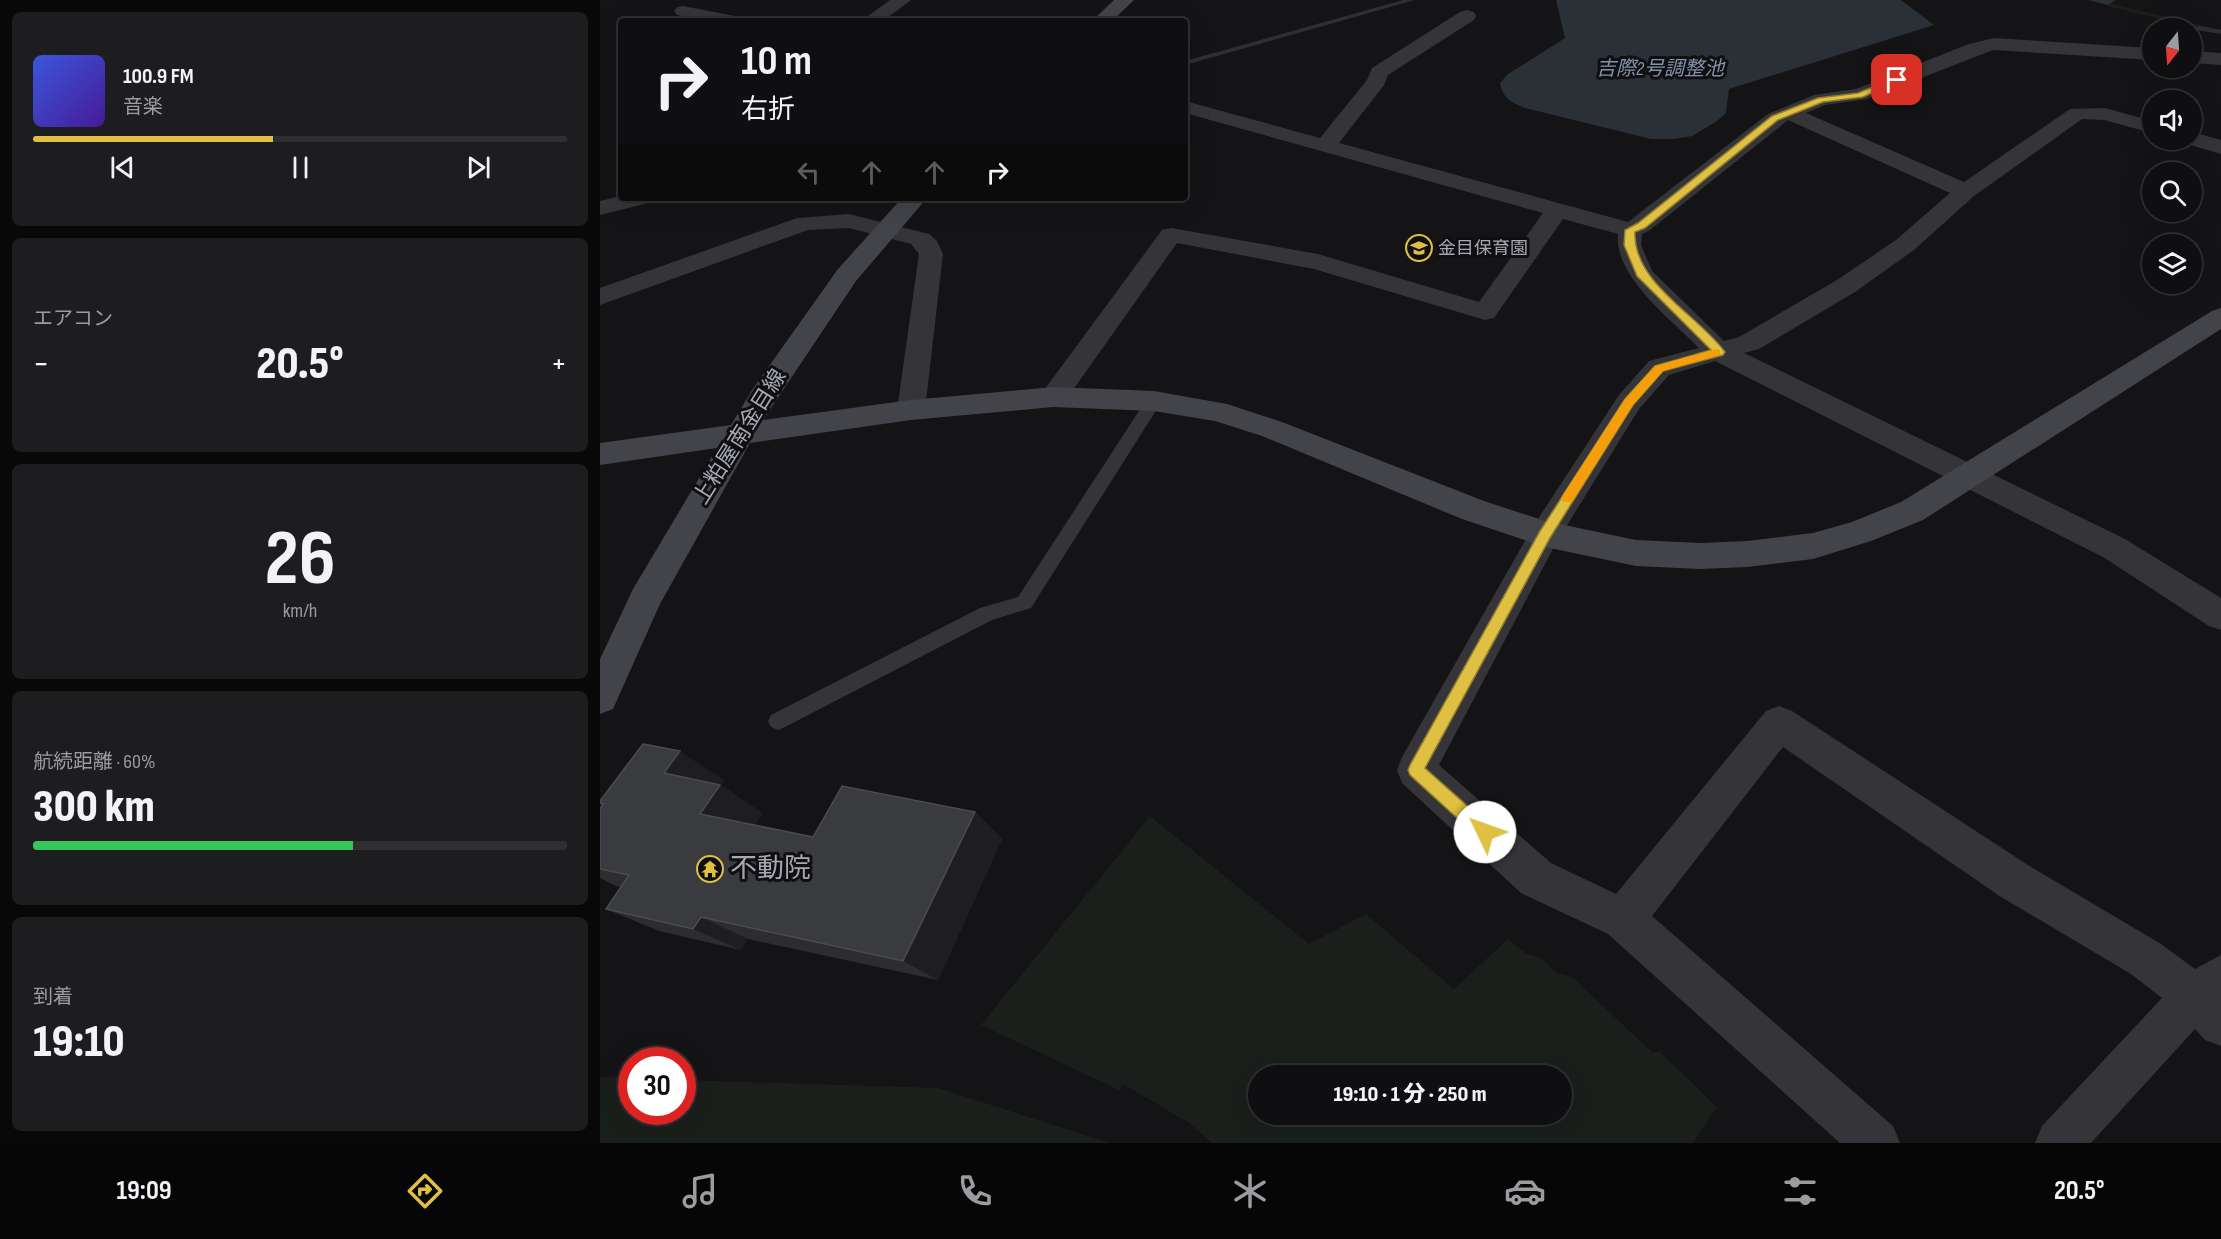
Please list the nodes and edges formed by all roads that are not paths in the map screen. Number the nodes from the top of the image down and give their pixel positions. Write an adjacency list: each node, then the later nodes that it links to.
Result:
1 (902, 0): 6 (street)
2 (1125, 0): 7 (street)
3 (683, 11): 5 (street)
4 (1467, 16): 15 (street)
5 (718, 18)
6 (875, 18)
7 (1104, 18)
8 (2142, 53): 12 (street)
9 (2202, 58): 10 (street)
10 (2221, 59)
11 (1188, 108): 15 (street)
12 (1787, 112): 17 (street); 23 (street)
13 (2142, 124): 17 (street)
14 (2202, 141): 16 (street)
15 (1326, 145): 21 (street)
16 (2221, 147)
17 (1966, 191): 26 (street)
18 (628, 201): 20 (street)
19 (912, 201): 22 (street, 上粕屋南金目線)
20 (600, 208)
21 (1558, 209): 23 (street); 27 (street)
22 (885, 229): 24 (street); 29 (street); 30 (street, 上粕屋南金目線)
23 (1630, 230): 26 (street)
24 (600, 297)
25 (2221, 317): 32 (street)
26 (1719, 352): 32 (street); 33 (street)
27 (1053, 397): 28 (street); 29 (street)
28 (1154, 401): 33 (street); 36 (lane)
29 (911, 411): 30 (street)
30 (739, 435): 31 (street); 35 (street, 上粕屋南金目線)
31 (600, 454)
32 (1968, 475): 33 (street); 34 (street)
33 (1545, 534): 37 (street)
34 (2221, 616)
35 (600, 698)
36 (778, 721)
37 (1623, 920): 38 (street); 39 (street)
38 (2212, 999): 40 (street)
39 (1876, 1143)
40 (2059, 1143)

